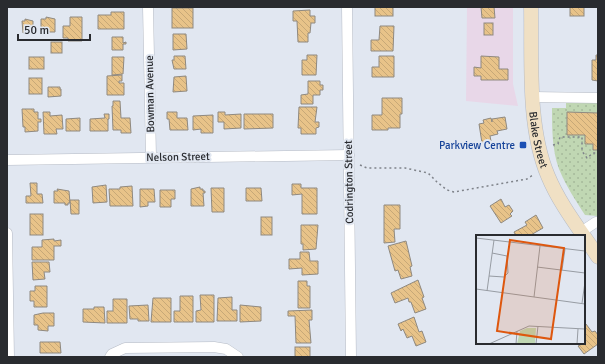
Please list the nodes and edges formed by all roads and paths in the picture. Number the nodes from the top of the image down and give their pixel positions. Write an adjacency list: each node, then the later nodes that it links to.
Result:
1 (148, 7): 9 (street, Bowman Avenue)
2 (347, 7): 8 (street, Codrington Street)
3 (532, 7): 4 (main road, Blake Street)
4 (533, 97): 5 (street); 14 (main road, Blake Street)
5 (598, 98)
6 (553, 146): 7 (path)
7 (598, 153)
8 (349, 155): 9 (street, Nelson Street); 22 (street, Codrington Street)
9 (151, 157): 10 (street, Nelson Street)
10 (7, 160)
11 (360, 165): 12 (path)
12 (533, 175)
13 (598, 222): 14 (street)
14 (581, 232): 16 (main road, Blake Street)
15 (7, 233): 19 (street)
16 (583, 235)
17 (585, 238): 18 (main road, Blake Street)
18 (598, 257)
19 (9, 357)
20 (110, 357): 21 (street)
21 (238, 357)
22 (351, 357)

